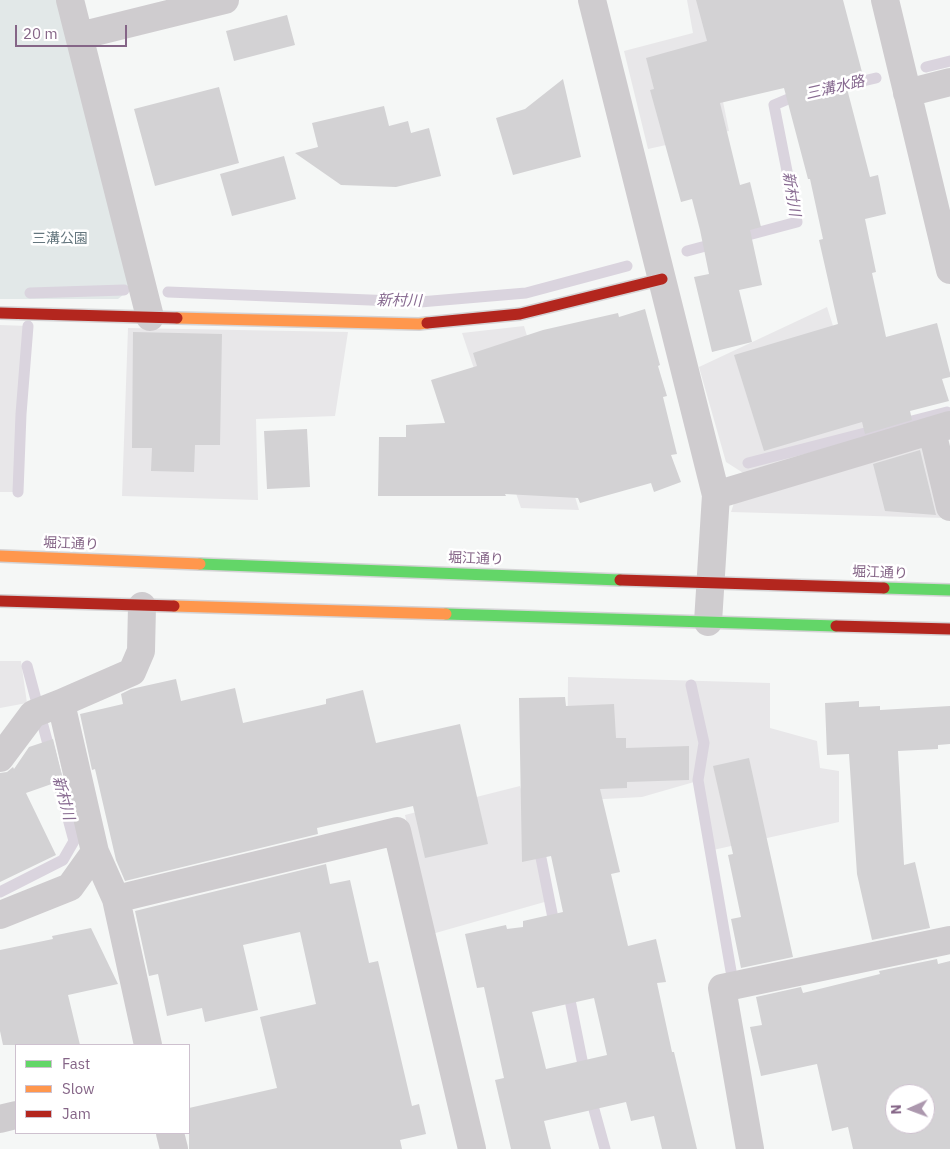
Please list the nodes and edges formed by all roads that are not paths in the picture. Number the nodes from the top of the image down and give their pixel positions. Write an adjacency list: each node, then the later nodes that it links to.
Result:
1 (70, 0): 5 (street)
2 (225, 0): 5 (street)
3 (592, 0): 9 (street)
4 (885, 0): 7 (street)
5 (79, 36): 11 (street)
6 (950, 82): 7 (street)
7 (907, 93): 8 (street)
8 (950, 270)
9 (662, 279): 11 (main road); 13 (street)
10 (0, 312): 11 (main road)
11 (150, 317)
12 (941, 428): 13 (street); 14 (street)
13 (716, 495): 16 (street)
14 (950, 507)
15 (0, 556): 16 (main road, 堀江通り)
16 (711, 584): 17 (main road, 堀江通り); 20 (street)
17 (950, 590)
18 (0, 601): 19 (main road)
19 (142, 606): 20 (main road); 22 (street)
20 (708, 622): 21 (main road)
21 (950, 628)
22 (61, 704): 23 (street); 24 (street)
23 (0, 758)
24 (95, 852): 25 (street); 26 (street)
25 (116, 899): 28 (street); 33 (street)
26 (0, 915)
27 (950, 940): 34 (street)
28 (148, 1044)
29 (15, 1115): 30 (street)
30 (0, 1120)
31 (170, 1134): 32 (street)
32 (174, 1149)
33 (472, 1149)
34 (750, 1149)

